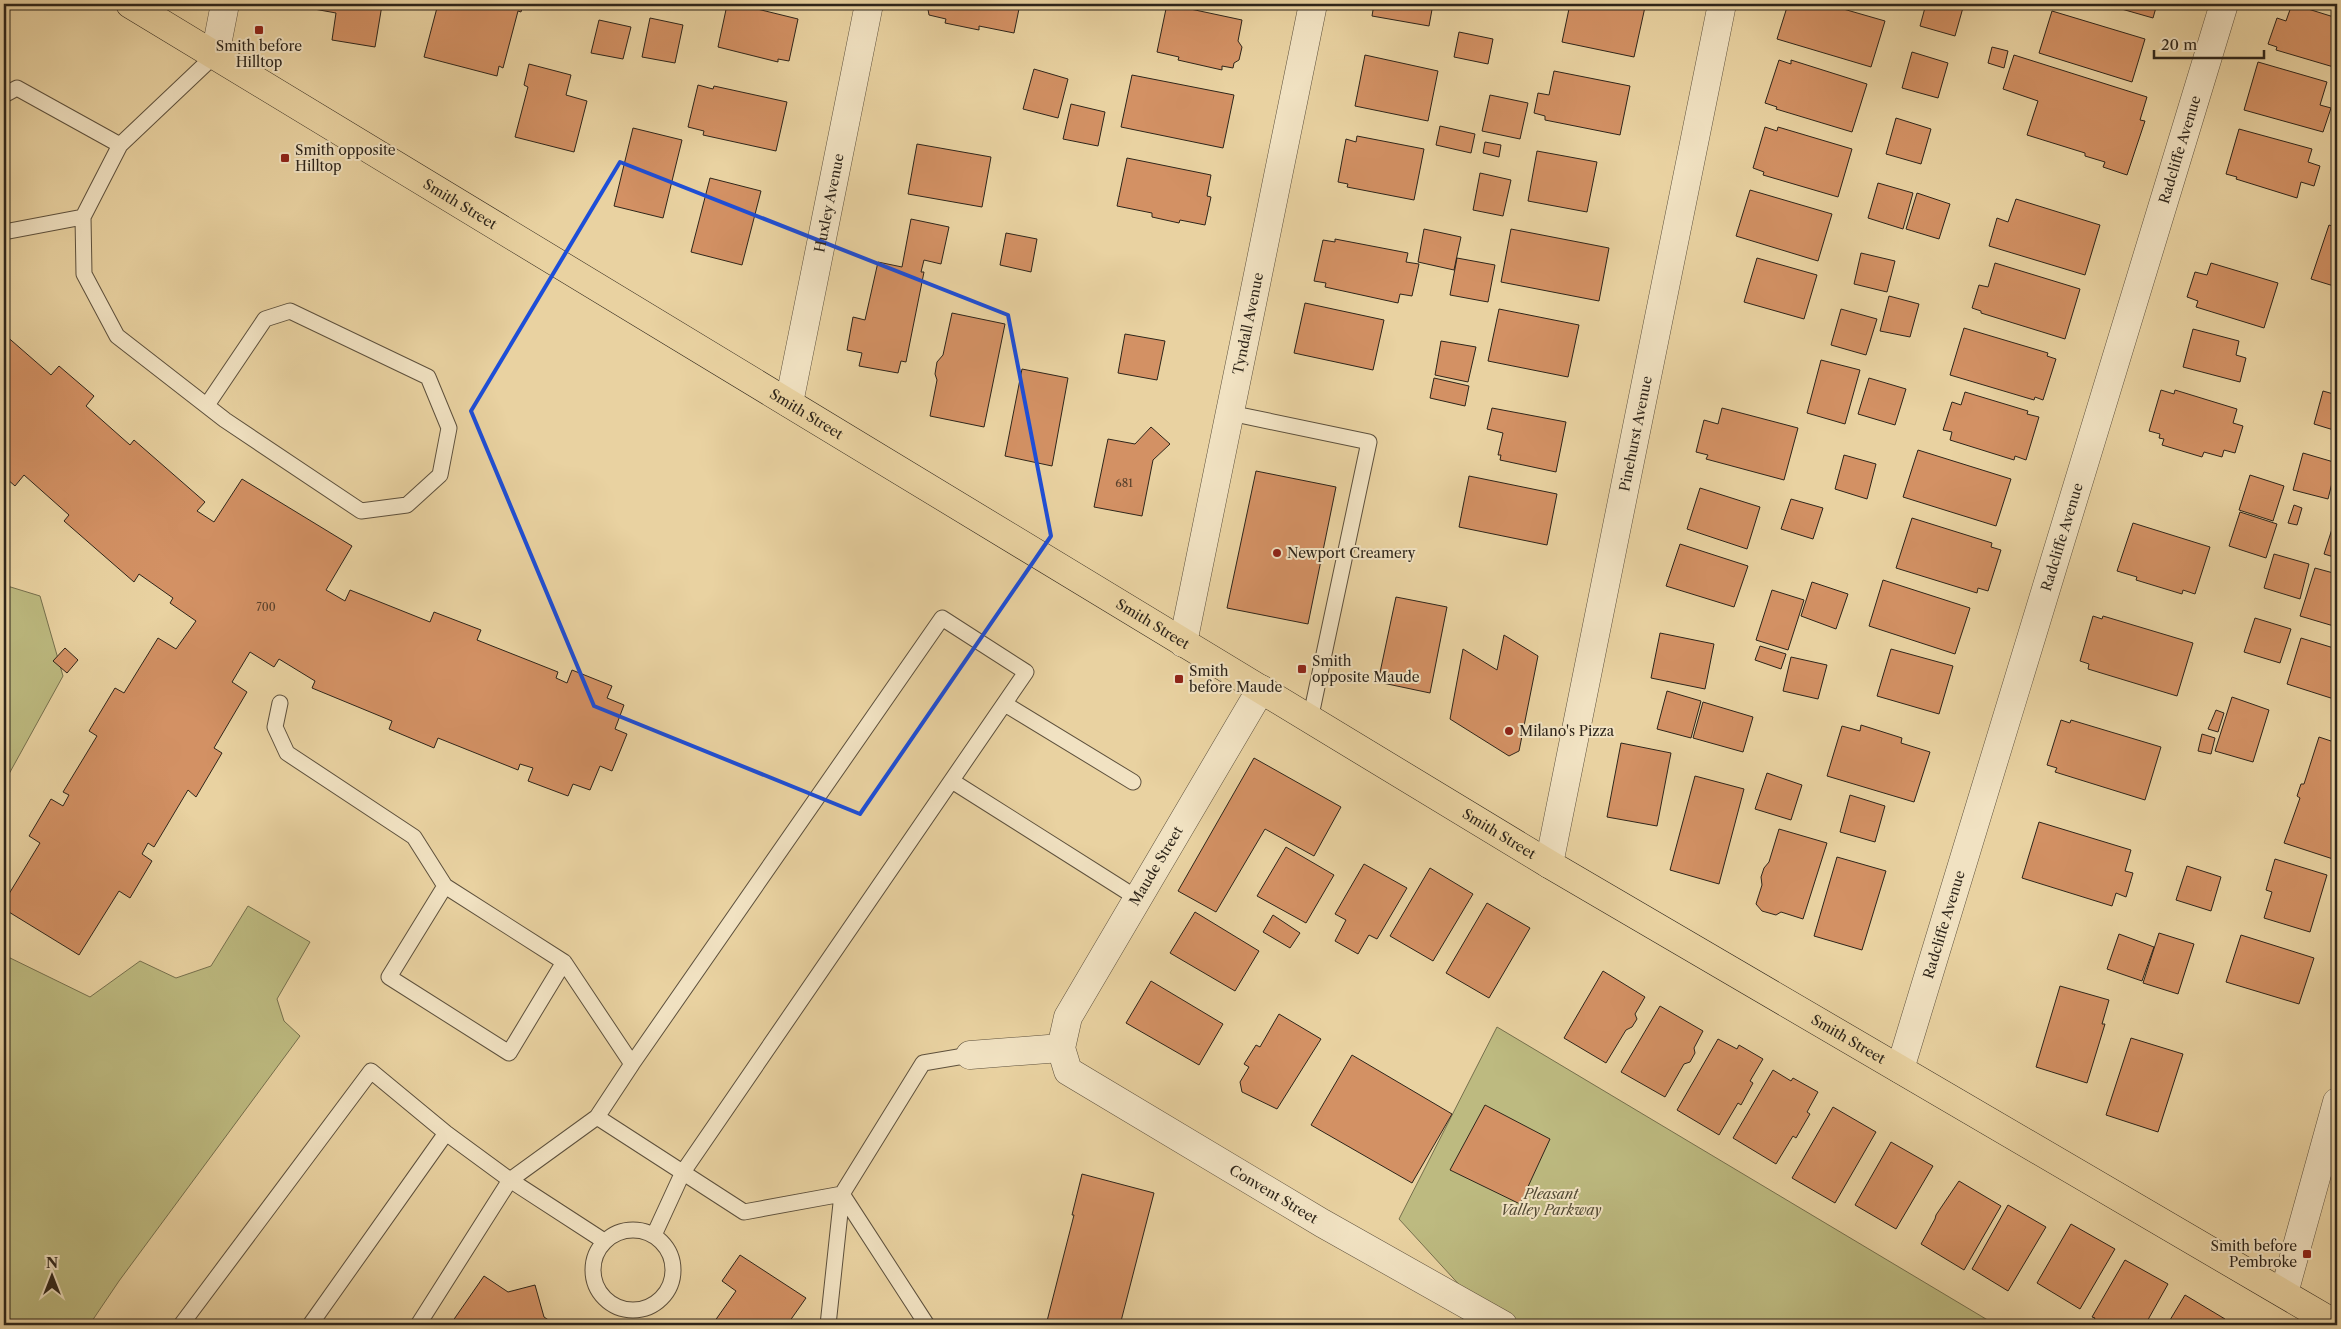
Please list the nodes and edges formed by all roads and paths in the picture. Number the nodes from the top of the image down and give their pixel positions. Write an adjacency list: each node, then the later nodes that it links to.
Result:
1 (130, 4): 7 (main road, Smith Street)
2 (225, 4): 7 (street)
3 (869, 4): 12 (street, Huxley Avenue)
4 (1313, 4): 14 (street, Tyndall Avenue)
5 (1722, 4): 22 (street, Pinehurst Avenue)
6 (2224, 4): 29 (street, Radcliffe Avenue)
7 (215, 55): 9 (lane); 12 (main road, Smith Street)
8 (4, 95): 9 (lane)
9 (120, 145): 10 (lane)
10 (82, 217): 11 (lane); 13 (lane)
11 (4, 232)
12 (789, 403): 15 (main road, Smith Street)
13 (207, 405): 13 (lane)
14 (1230, 413): 15 (street, Tyndall Avenue); 19 (lane)
15 (1183, 643): 16 (main road, Smith Street)
16 (1261, 689): 19 (main road, Smith Street); 24 (street, Maude Street)
17 (280, 703): 23 (lane)
18 (1005, 704): 20 (lane); 21 (lane); 28 (lane)
19 (1310, 720): 22 (main road, Smith Street)
20 (952, 781): 24 (lane); 33 (lane)
21 (1133, 782)
22 (1549, 864): 29 (main road, Smith Street)
23 (445, 886): 25 (lane); 25 (lane)
24 (1137, 898): 26 (street, Maude Street)
25 (564, 962): 28 (lane)
26 (1061, 1048): 27 (street); 44 (street, Convent Street)
27 (970, 1055): 35 (lane)
28 (632, 1064): 31 (lane)
29 (1900, 1069): 38 (main road, Smith Street)
30 (2337, 1102): 38 (street)
31 (597, 1117): 33 (lane); 34 (lane)
32 (446, 1133): 34 (lane); 39 (lane); 40 (lane)
33 (683, 1172): 35 (lane); 36 (lane)
34 (510, 1180): 37 (lane); 41 (lane)
35 (842, 1194): 42 (lane); 43 (lane)
36 (654, 1235): 37 (lane); 37 (lane)
37 (604, 1241)
38 (2284, 1293): 45 (main road, Smith Street)
39 (180, 1325)
40 (310, 1325)
41 (418, 1325)
42 (828, 1325)
43 (927, 1325)
44 (1503, 1325)
45 (2337, 1325)

